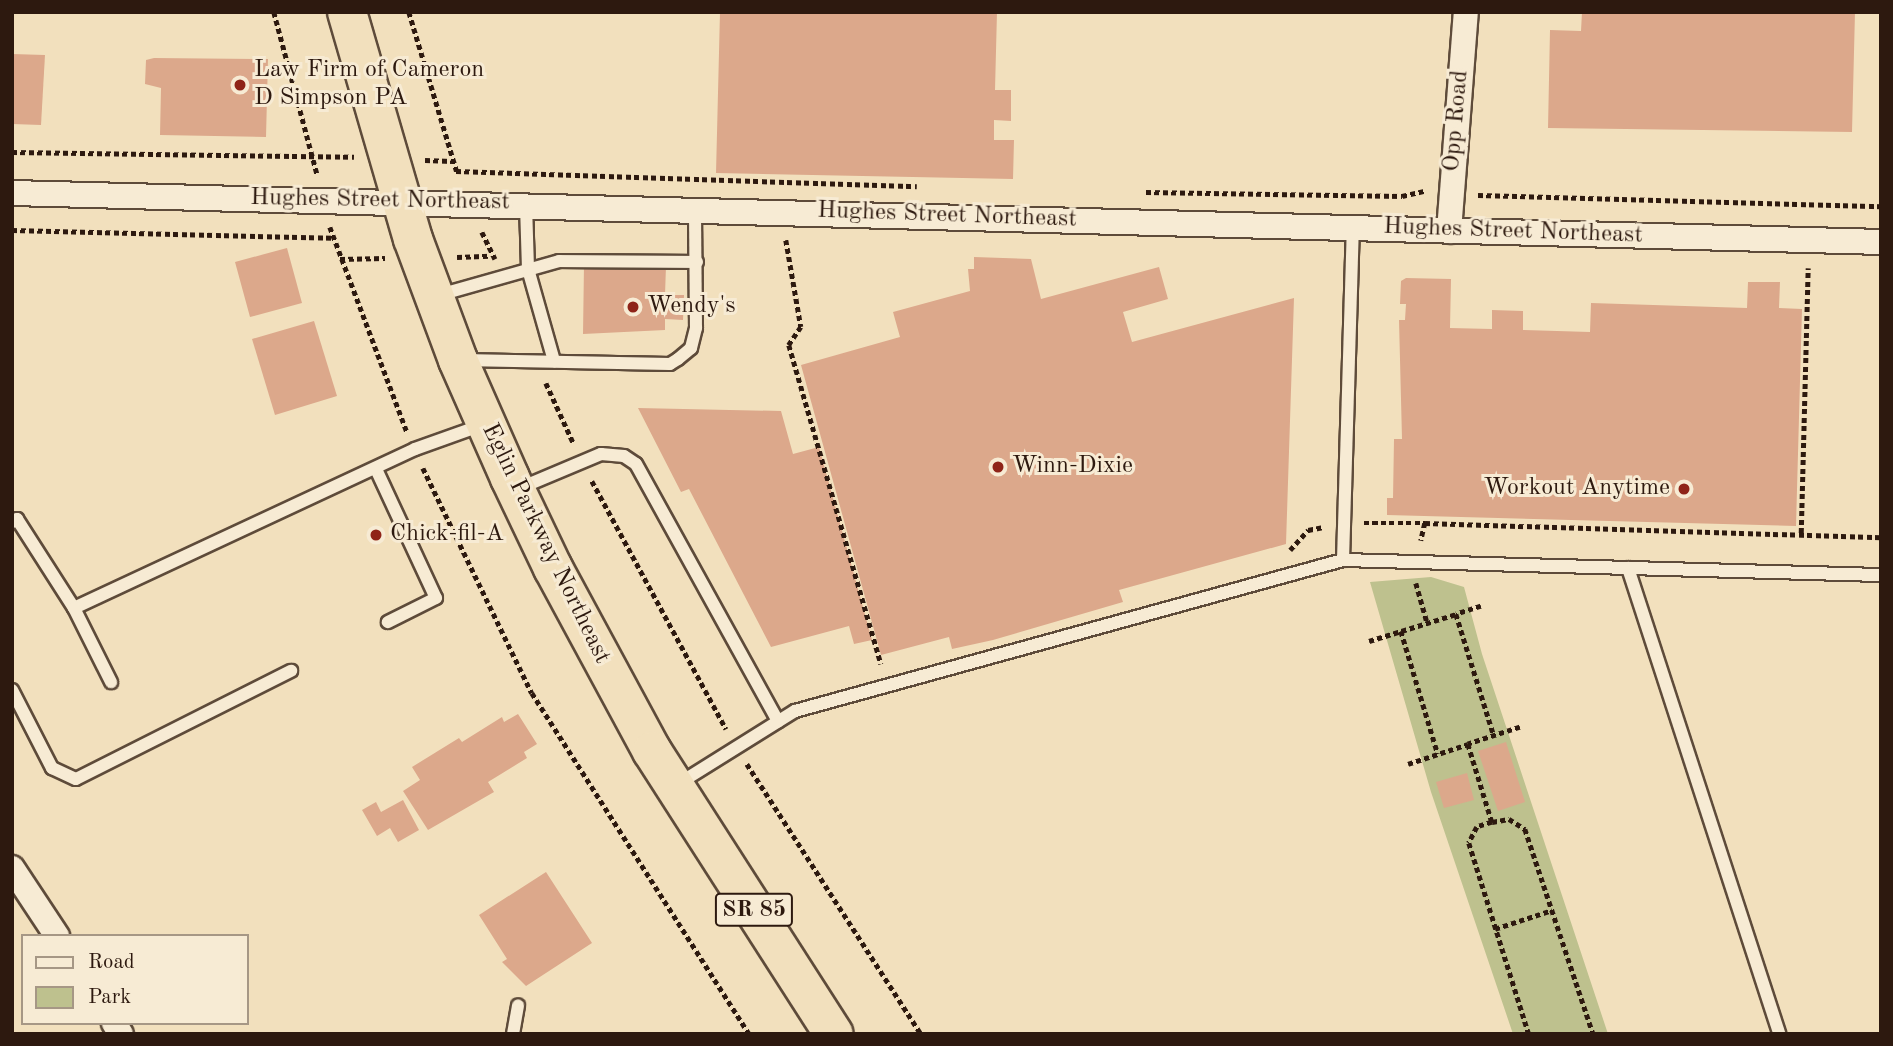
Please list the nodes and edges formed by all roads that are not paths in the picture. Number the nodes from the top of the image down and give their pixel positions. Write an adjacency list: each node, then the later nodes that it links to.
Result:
1 (347, 12): 4 (highway, Eglin Parkway Northeast / SR 85)
2 (1466, 12): 8 (street, Opp Road)
3 (12, 193): 4 (street, Hughes Street Northeast)
4 (401, 202): 5 (street, Hughes Street Northeast); 12 (highway, Eglin Parkway Northeast / SR 85)
5 (526, 205): 6 (street, Hughes Street Northeast); 11 (lane)
6 (695, 209): 7 (street, Hughes Street Northeast); 10 (lane)
7 (1353, 228): 8 (street, Hughes Street Northeast); 19 (lane)
8 (1449, 231): 9 (street, Hughes Street Northeast)
9 (1881, 242)
10 (697, 262): 11 (lane); 14 (lane)
11 (528, 269): 12 (lane); 14 (lane)
12 (435, 297): 13 (highway, Eglin Parkway Northeast / SR 85)
13 (458, 360): 14 (lane); 15 (highway, Eglin Parkway Northeast / SR 85)
14 (554, 361)
15 (486, 423): 16 (lane); 17 (highway, Eglin Parkway Northeast / SR 85)
16 (376, 469): 22 (lane); 23 (lane)
17 (516, 490): 27 (lane); 28 (highway, Eglin Parkway Northeast / SR 85)
18 (12, 522): 22 (lane)
19 (1343, 561): 20 (lane); 27 (lane)
20 (1628, 568): 21 (lane); 34 (lane)
21 (1881, 575)
22 (74, 608): 25 (lane)
23 (388, 622)
24 (291, 671): 26 (lane)
25 (111, 682)
26 (12, 690)
27 (778, 722): 28 (lane)
28 (675, 786): 33 (highway, Eglin Parkway Northeast / SR 85)
29 (12, 868): 30 (street)
30 (56, 934)
31 (518, 1005): 32 (lane)
32 (513, 1034)
33 (834, 1034)
34 (1779, 1034)

